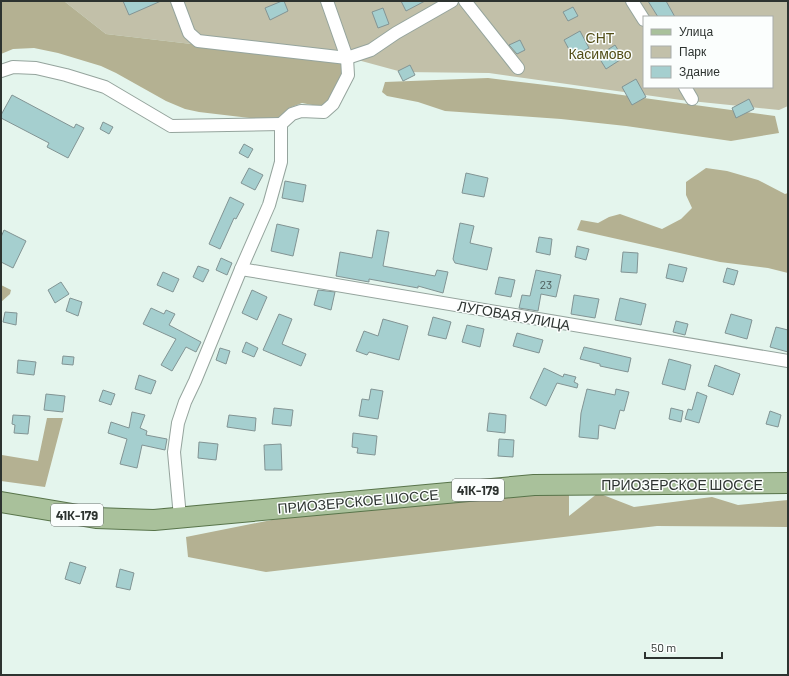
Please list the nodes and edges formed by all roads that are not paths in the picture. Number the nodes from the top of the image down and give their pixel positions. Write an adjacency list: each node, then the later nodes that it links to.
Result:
1 (177, 1): 7 (street)
2 (327, 1): 7 (street)
3 (452, 1): 7 (street)
4 (465, 1): 8 (street)
5 (632, 1): 6 (street)
6 (643, 18)
7 (347, 58): 12 (street)
8 (518, 68)
9 (1, 71): 12 (street)
10 (686, 88): 11 (street)
11 (692, 99)
12 (281, 124): 13 (street)
13 (241, 269): 14 (street, ЛУГОВАЯ УЛИЦА); 17 (street)
14 (788, 361)
15 (788, 483): 17 (main road, ПРИОЗЕРСКОЕ ШОССЕ / 41К-179)
16 (1, 502): 17 (main road, ПРИОЗЕРСКОЕ ШОССЕ / 41К-179)
17 (167, 519)

